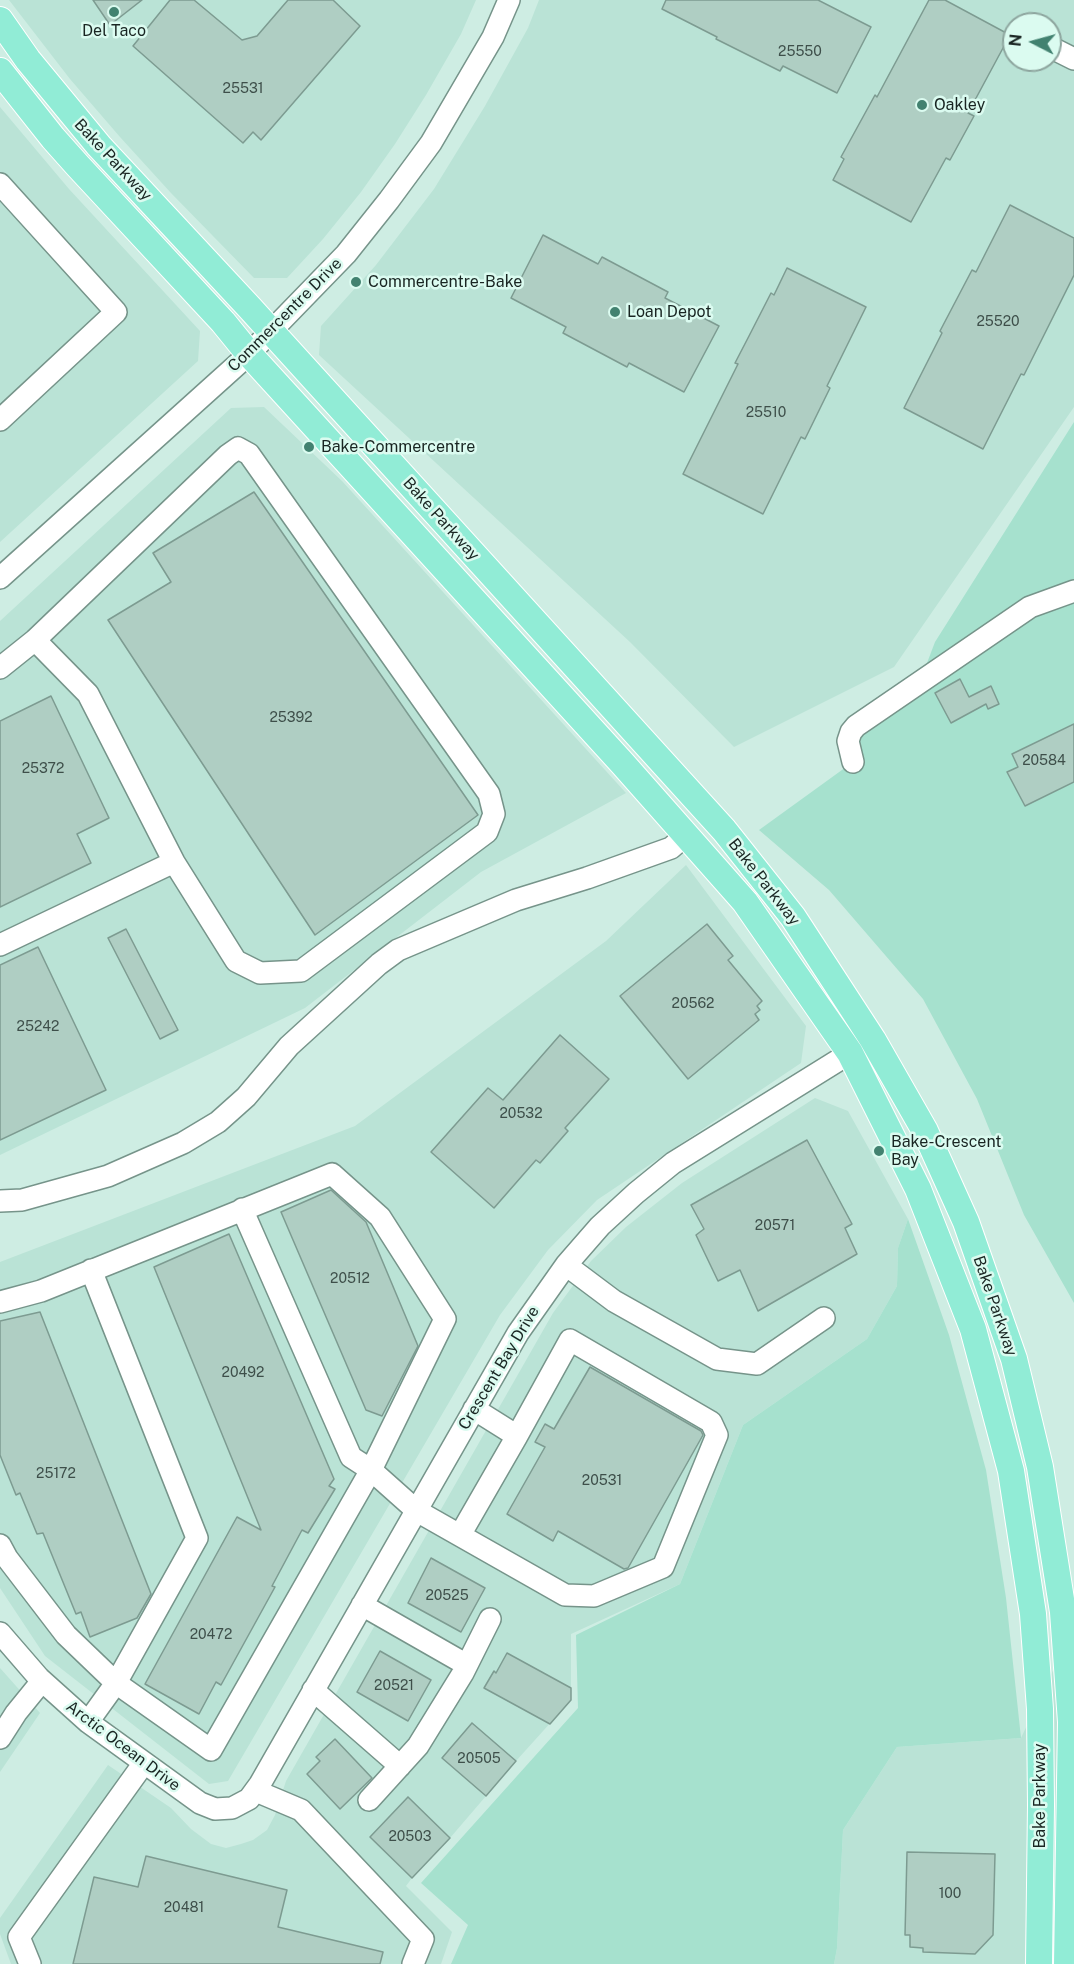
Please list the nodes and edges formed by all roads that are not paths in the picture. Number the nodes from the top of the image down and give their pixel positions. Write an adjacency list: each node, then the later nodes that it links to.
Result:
1 (509, 0): 5 (street, Commercentre Drive)
2 (0, 20): 5 (main road, Bake Parkway)
3 (0, 71): 6 (main road, Bake Parkway)
4 (0, 184): 7 (street)
5 (271, 332): 6 (street, Commercentre Drive); 19 (main road, Bake Parkway)
6 (249, 354): 8 (street, Commercentre Drive); 13 (main road, Bake Parkway)
7 (0, 420)
8 (0, 578)
9 (1074, 591): 12 (street)
10 (35, 640): 11 (street); 14 (street); 14 (street)
11 (0, 668)
12 (853, 762)
13 (686, 835): 16 (main road, Bake Parkway); 17 (street)
14 (174, 862): 15 (street)
15 (0, 945)
16 (850, 1053): 19 (main road); 20 (street, Crescent Bay Drive); 45 (main road, Bake Parkway)
17 (0, 1201)
18 (242, 1209): 21 (street); 26 (street); 26 (street)
19 (978, 1256): 46 (main road, Bake Parkway)
20 (566, 1265): 23 (street); 24 (street, Crescent Bay Drive)
21 (91, 1270): 22 (street); 35 (street)
22 (0, 1302)
23 (824, 1318)
24 (474, 1409): 25 (street); 27 (street, Crescent Bay Drive)
25 (517, 1436): 28 (street); 28 (street)
26 (371, 1470): 27 (street); 35 (street)
27 (417, 1511): 28 (street); 30 (street, Crescent Bay Drive)
28 (460, 1535)
29 (0, 1545): 35 (street)
30 (362, 1605): 33 (street); 36 (street, Crescent Bay Drive)
31 (490, 1619): 33 (street)
32 (0, 1634): 34 (street, Arctic Ocean Drive)
33 (467, 1665): 40 (street)
34 (42, 1681): 37 (street, Arctic Ocean Drive); 38 (street)
35 (116, 1683): 37 (street)
36 (313, 1690): 40 (street); 41 (street, Crescent Bay Drive)
37 (88, 1722): 39 (street, Arctic Ocean Drive)
38 (0, 1738)
39 (144, 1763): 41 (street, Arctic Ocean Drive); 43 (street)
40 (400, 1766): 42 (street)
41 (258, 1788): 44 (street)
42 (369, 1800)
43 (30, 1964)
44 (413, 1964)
45 (1039, 1964)
46 (1067, 1964)

